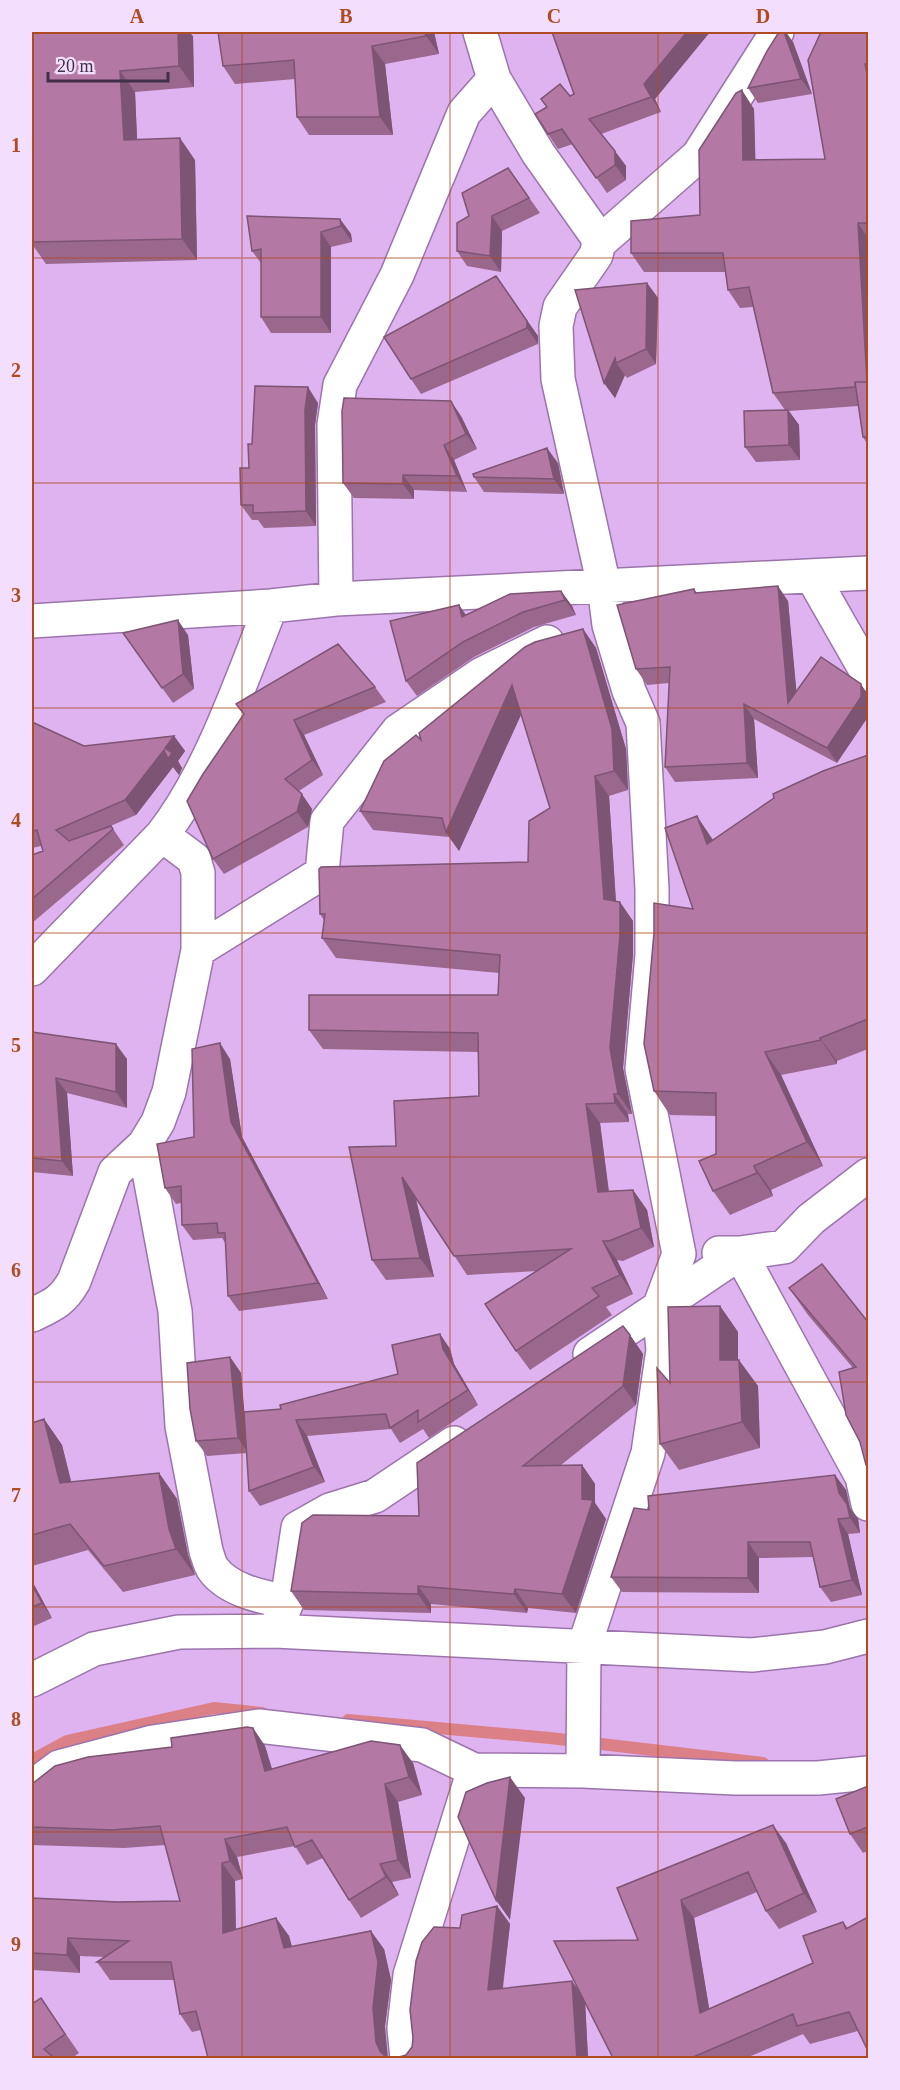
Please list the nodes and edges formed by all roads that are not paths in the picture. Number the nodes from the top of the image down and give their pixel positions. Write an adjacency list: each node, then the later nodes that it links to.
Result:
1 (480, 32): 3 (street)
2 (777, 32): 4 (street)
3 (494, 79): 4 (street); 8 (street)
4 (599, 243): 7 (street)
5 (868, 573): 6 (street)
6 (812, 576): 7 (street); 12 (street)
7 (604, 586): 8 (street); 11 (street)
8 (336, 599): 9 (street)
9 (271, 606): 10 (street); 13 (street)
10 (32, 621)
11 (609, 625): 14 (street); 19 (street)
12 (868, 674)
13 (162, 835): 14 (street); 15 (street)
14 (198, 950): 16 (street)
15 (32, 969)
16 (144, 1145): 21 (street); 25 (street)
17 (868, 1175): 18 (street)
18 (740, 1253): 19 (street); 20 (street); 24 (street)
19 (679, 1254): 20 (street)
20 (659, 1308): 22 (street); 27 (street)
21 (32, 1315)
22 (561, 1372)
23 (483, 1424): 25 (street)
24 (868, 1504)
25 (281, 1617): 27 (street); 28 (street)
26 (868, 1636): 27 (street)
27 (585, 1647): 30 (street)
28 (32, 1680)
29 (474, 1770): 30 (street); 32 (street); 33 (street)
30 (582, 1771): 31 (street)
31 (868, 1773)
32 (32, 1787)
33 (407, 2058)

